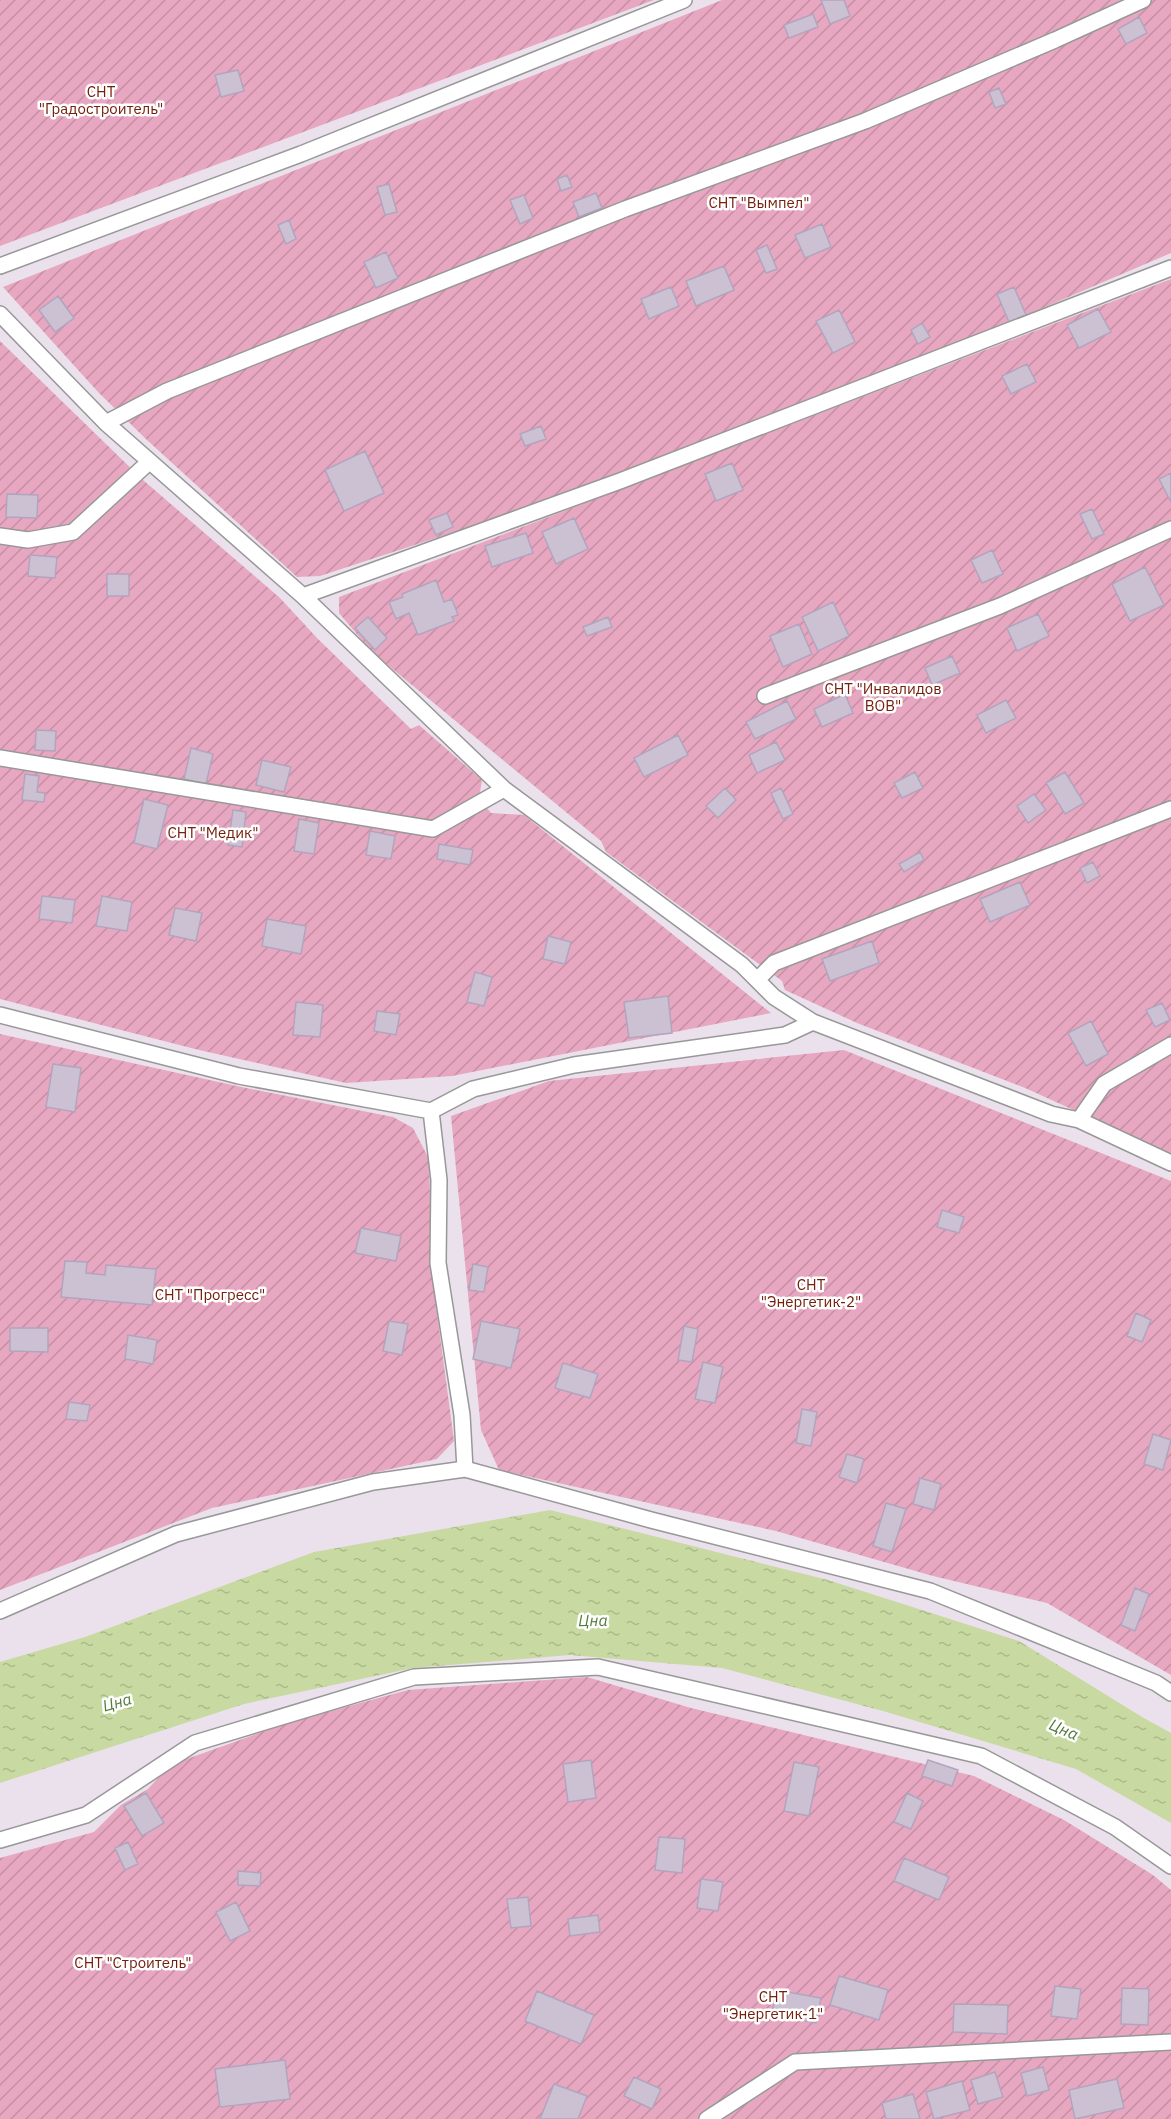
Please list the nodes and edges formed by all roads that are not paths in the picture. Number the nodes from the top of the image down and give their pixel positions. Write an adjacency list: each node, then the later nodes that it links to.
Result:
1 (684, 0): 3 (lane)
2 (1143, 0): 6 (lane)
3 (0, 266)
4 (1171, 268): 10 (lane)
5 (0, 314): 6 (lane)
6 (106, 423): 7 (lane)
7 (149, 462): 9 (lane); 10 (lane)
8 (1171, 529): 11 (lane)
9 (0, 536)
10 (303, 596): 13 (lane)
11 (765, 696)
12 (0, 758): 13 (lane)
13 (504, 789): 15 (lane)
14 (1171, 808): 15 (lane)
15 (758, 980): 17 (lane)
16 (0, 1015): 19 (lane)
17 (813, 1022): 19 (lane); 20 (lane)
18 (1171, 1045): 20 (lane)
19 (431, 1111): 22 (lane)
20 (1079, 1120): 21 (lane)
21 (1171, 1163)
22 (465, 1469): 23 (lane); 24 (lane)
23 (0, 1611)
24 (1171, 1693)
25 (0, 1840): 26 (lane)
26 (1171, 1866)
27 (1171, 2042): 28 (lane)
28 (706, 2119)

